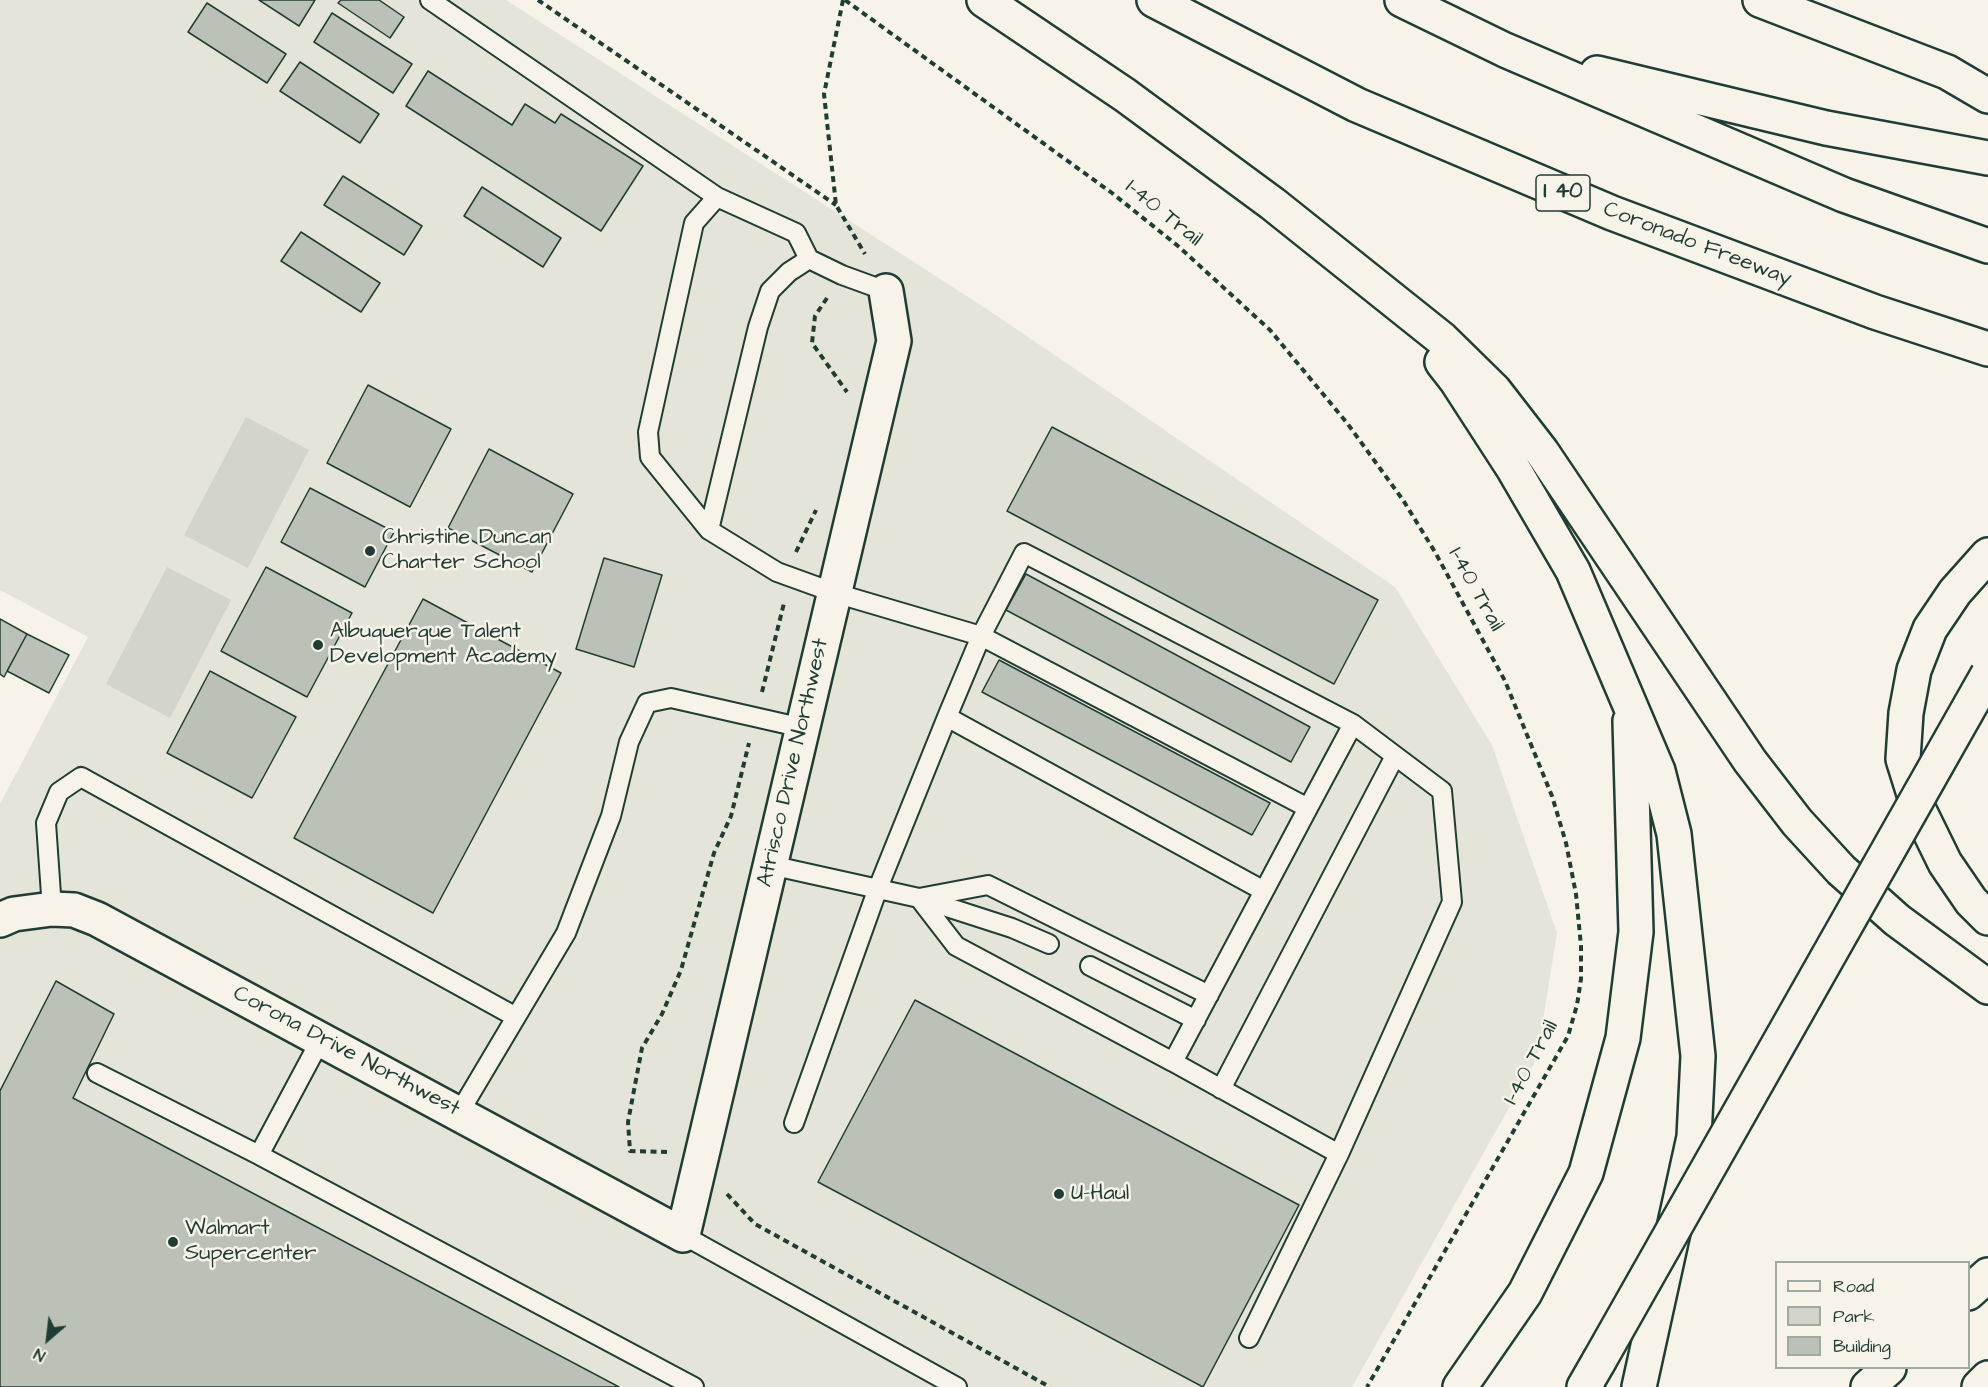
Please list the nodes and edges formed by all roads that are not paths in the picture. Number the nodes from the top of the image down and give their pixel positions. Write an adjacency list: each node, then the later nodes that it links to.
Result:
1 (430, 0): 9 (lane)
2 (984, 0): 13 (main road)
3 (1154, 0): 14 (main road, Coronado Freeway / I 40)
4 (1402, 0): 6 (main road)
5 (1760, 0): 7 (main road)
6 (1505, 50): 8 (main road); 10 (main road)
7 (1988, 96)
8 (1988, 158)
9 (717, 197): 11 (lane); 15 (lane)
10 (1988, 246)
11 (809, 259): 12 (lane); 15 (lane)
12 (886, 291): 17 (main road, Atrisco Drive Northwest)
13 (1391, 299): 20 (main road); 35 (main road)
14 (1988, 349)
15 (709, 530): 17 (lane)
16 (1988, 555): 31 (main road)
17 (835, 593): 18 (lane); 23 (main road, Atrisco Drive Northwest)
18 (981, 636): 21 (lane); 22 (lane); 25 (lane)
19 (1988, 674): 52 (main road, bridge)
20 (1629, 701): 56 (main road); 57 (main road)
21 (947, 717): 27 (lane); 28 (lane)
22 (1353, 724): 24 (lane); 25 (lane)
23 (803, 728): 26 (main road, Atrisco Drive Northwest); 37 (lane)
24 (1395, 756): 42 (lane); 45 (lane)
25 (1308, 808): 28 (lane)
26 (770, 864): 27 (lane); 47 (main road, Atrisco Drive Northwest)
27 (878, 888): 29 (lane); 44 (lane)
28 (1264, 891): 36 (lane)
29 (919, 898): 33 (lane); 36 (lane); 40 (lane)
30 (52, 909): 32 (main road, Corona Drive Northwest); 37 (lane); 39 (main road, Corona Drive Northwest)
31 (1988, 918)
32 (0, 920)
33 (1049, 944)
34 (1090, 966): 38 (lane)
35 (1988, 987)
36 (1209, 995): 38 (lane)
37 (516, 1017): 43 (lane)
38 (1196, 1020): 40 (lane)
39 (321, 1039): 43 (main road, Corona Drive Northwest); 46 (lane)
40 (1173, 1062): 42 (lane)
41 (97, 1073): 46 (lane)
42 (1221, 1089): 45 (lane)
43 (459, 1113): 47 (main road, Corona Drive Northwest)
44 (794, 1123)
45 (1339, 1154): 50 (lane)
46 (259, 1155): 54 (lane)
47 (683, 1235): 55 (lane)
48 (1988, 1275): 49 (main road)
49 (1970, 1291)
50 (1249, 1338)
51 (1888, 1369): 58 (main road)
52 (1591, 1374)
53 (1988, 1378): 59 (main road)
54 (694, 1387)
55 (957, 1387)
56 (1460, 1387)
57 (1639, 1387)
58 (1868, 1387)
59 (1979, 1387)

